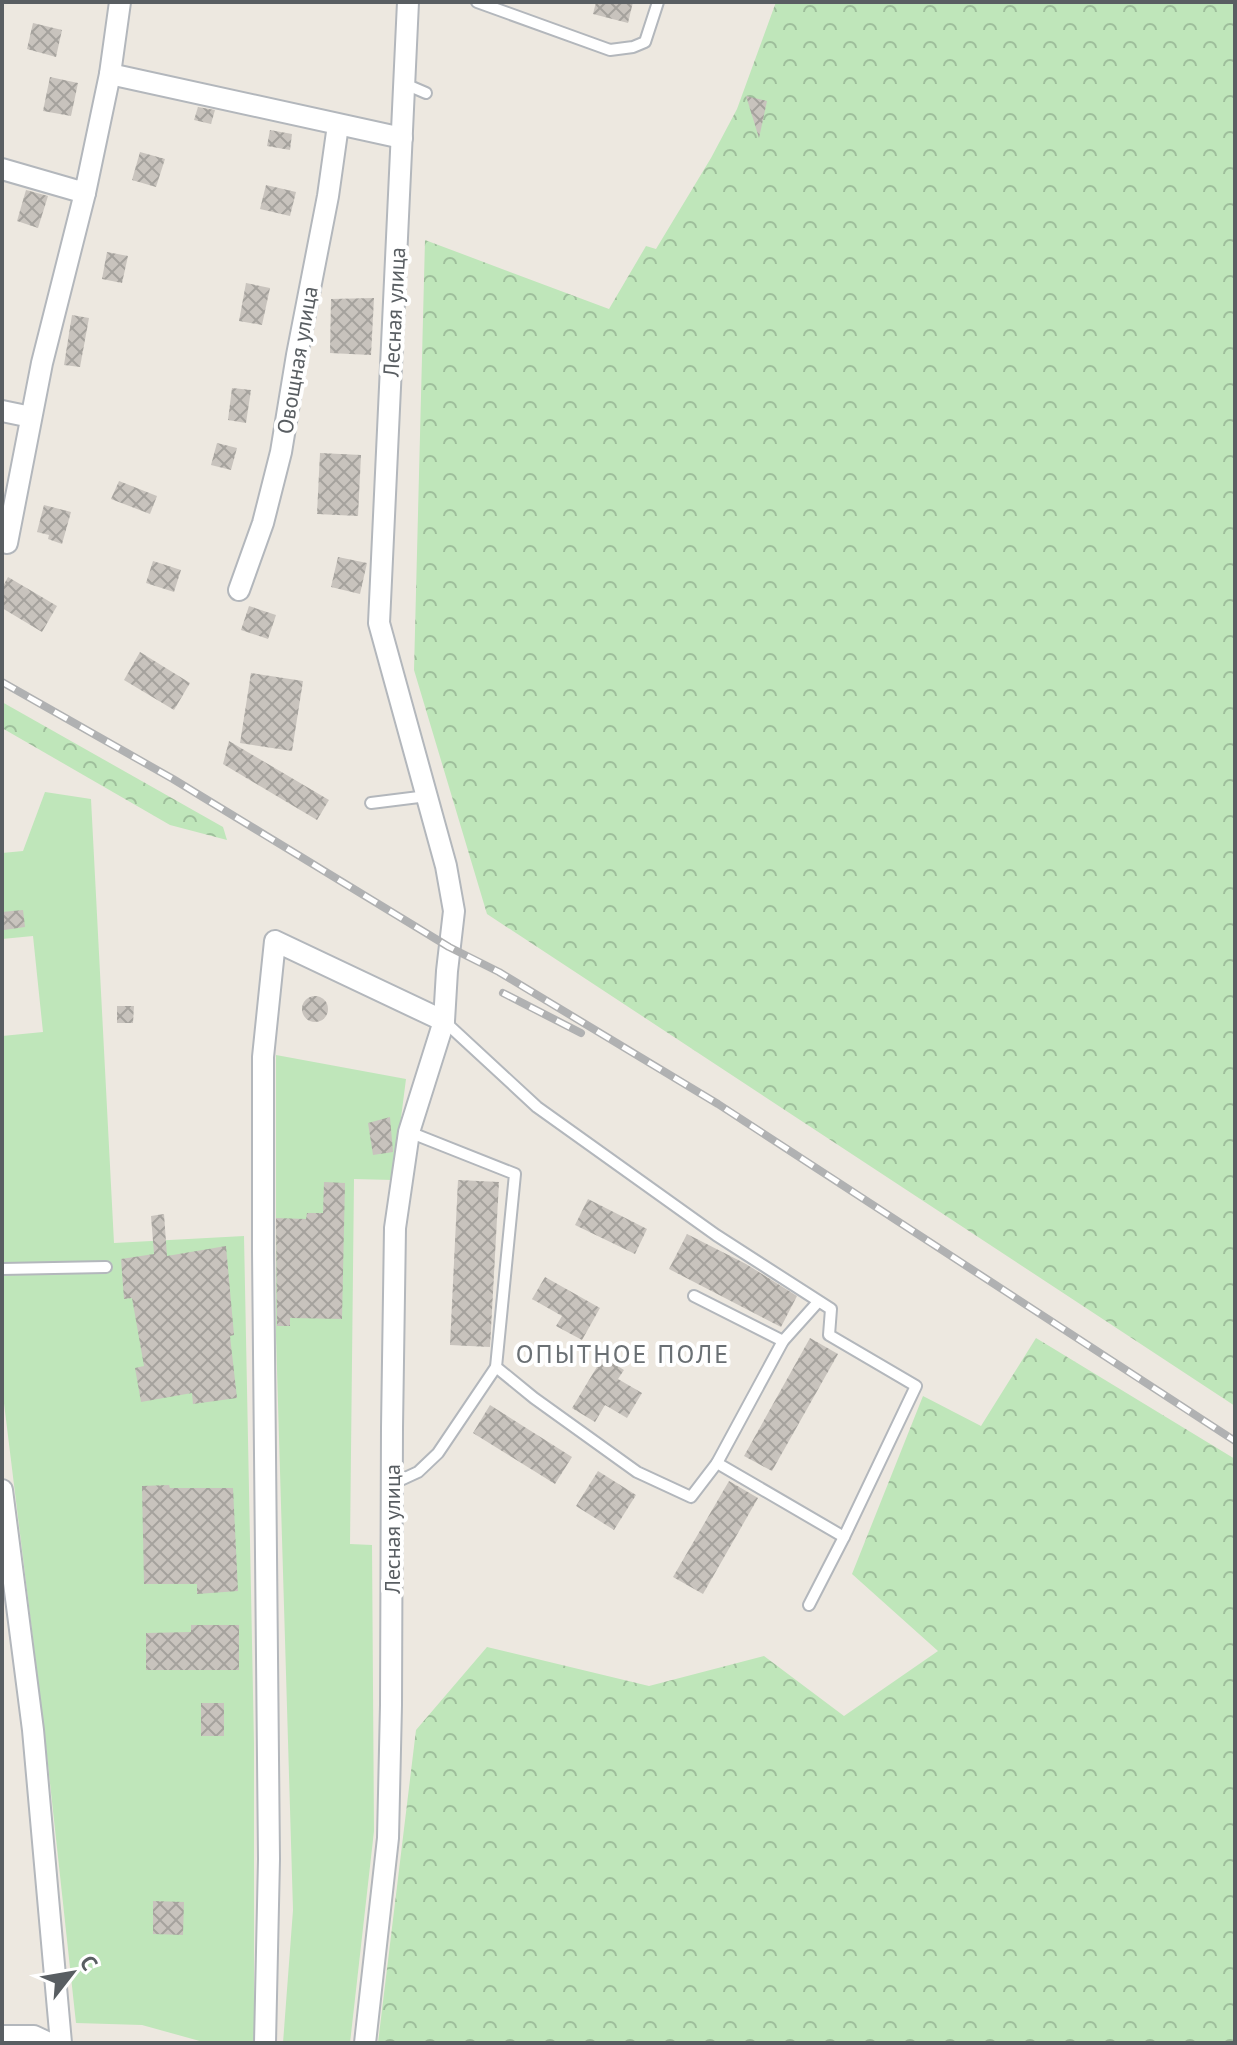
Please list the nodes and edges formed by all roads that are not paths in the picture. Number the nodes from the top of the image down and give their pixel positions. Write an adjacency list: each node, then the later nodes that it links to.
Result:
1 (120, 2): 5 (street)
2 (408, 2): 6 (street, Лесная улица)
3 (477, 2): 4 (lane)
4 (658, 2)
5 (110, 74): 8 (street); 11 (street)
6 (405, 84): 7 (lane); 9 (street, Лесная улица)
7 (426, 93)
8 (338, 125): 9 (street); 15 (street, Овощная улица)
9 (402, 138): 16 (street, Лесная улица)
10 (2, 169): 11 (street)
11 (85, 193): 13 (street)
12 (2, 411): 13 (street)
13 (31, 417): 14 (street)
14 (7, 543)
15 (239, 590)
16 (427, 796): 17 (lane); 18 (street, Лесная улица)
17 (371, 803)
18 (444, 1021): 19 (street, Лесная улица); 23 (lane); 34 (street)
19 (409, 1132): 25 (lane); 27 (street, Лесная улица)
20 (106, 1267): 21 (lane)
21 (2, 1269)
22 (694, 1296): 24 (lane)
23 (818, 1302): 24 (lane); 29 (lane)
24 (783, 1341): 26 (lane)
25 (496, 1367): 26 (lane); 27 (lane)
26 (717, 1463): 29 (lane)
27 (392, 1484): 35 (street, Лесная улица)
28 (2, 1490): 33 (street)
29 (844, 1537): 30 (lane)
30 (809, 1605)
31 (2, 2036): 32 (street)
32 (49, 2043)
33 (61, 2043)
34 (265, 2043)
35 (365, 2043)

